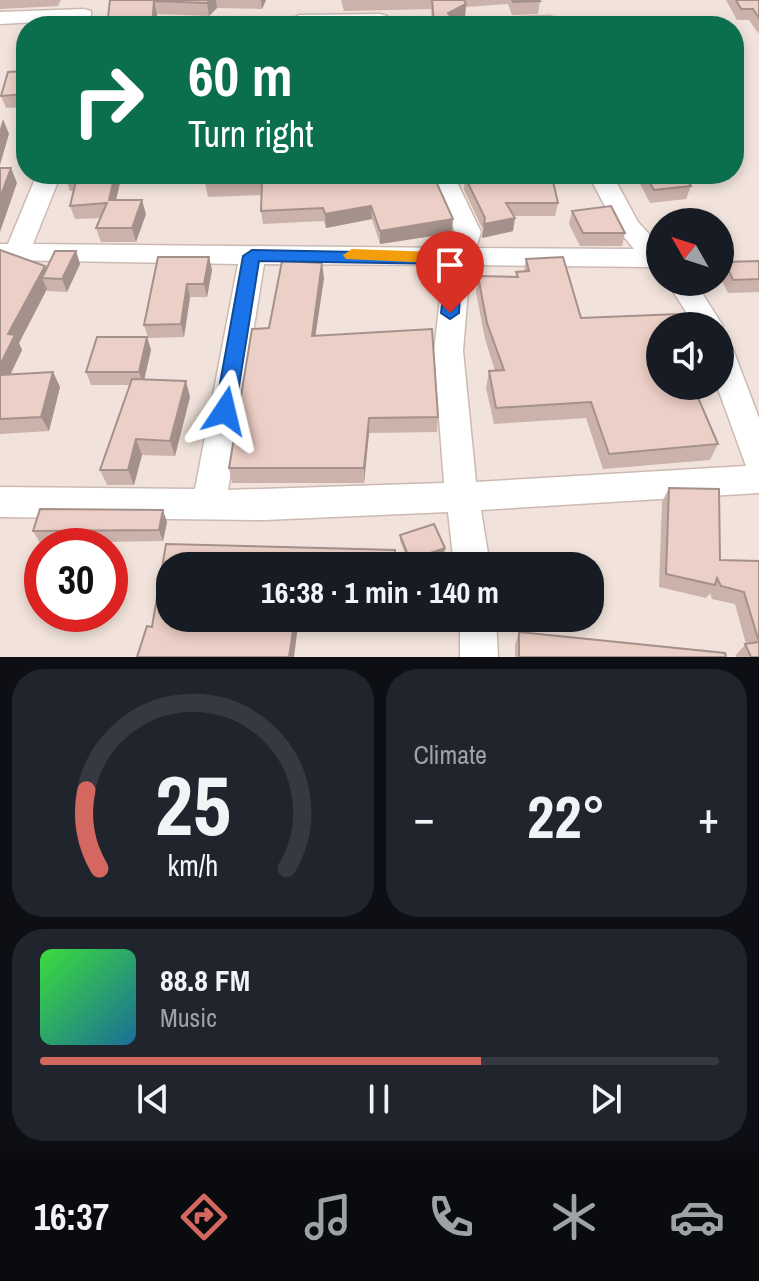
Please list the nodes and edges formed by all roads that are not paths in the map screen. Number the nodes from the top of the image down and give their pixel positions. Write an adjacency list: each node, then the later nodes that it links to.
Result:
1 (85, 14): 2 (street)
2 (42, 16)
3 (44, 184): 7 (street)
4 (446, 184): 9 (street)
5 (605, 184): 6 (street)
6 (646, 247)
7 (8, 252): 8 (street)
8 (252, 256): 9 (street); 16 (street)
9 (456, 258): 10 (street); 14 (street)
10 (646, 260)
11 (734, 391): 12 (street)
12 (759, 460)
13 (759, 479): 14 (street)
14 (464, 497): 16 (street); 17 (street)
15 (0, 502): 16 (street)
16 (209, 504)
17 (470, 552)
18 (478, 632): 19 (street)
19 (479, 657)

